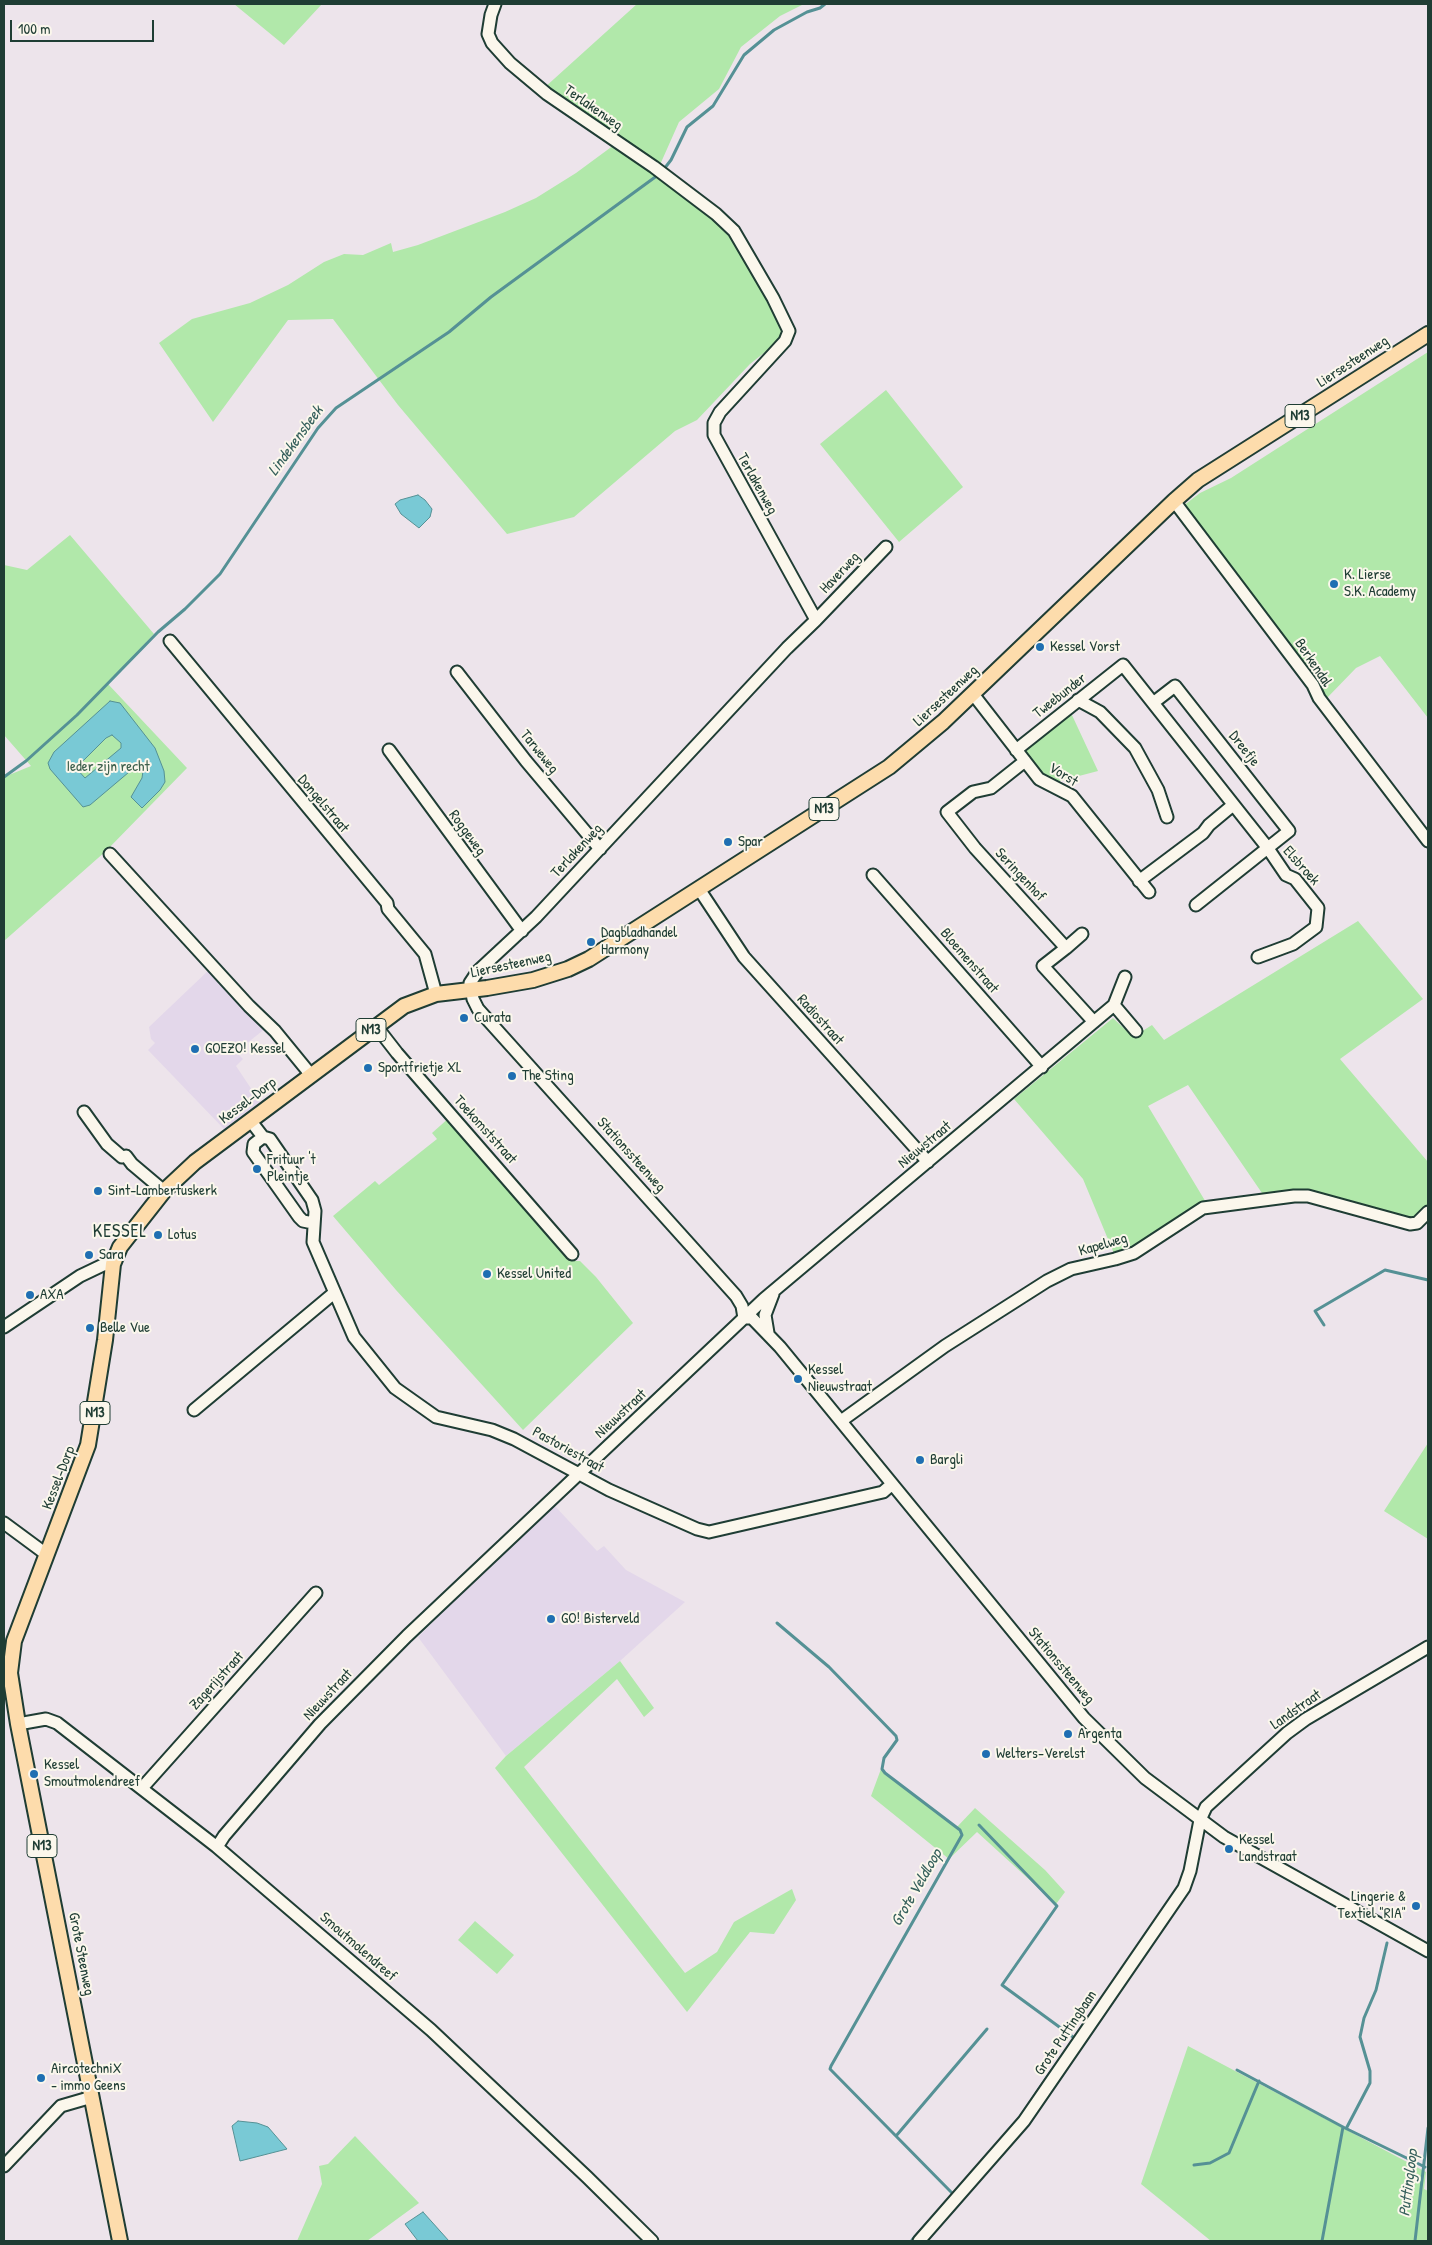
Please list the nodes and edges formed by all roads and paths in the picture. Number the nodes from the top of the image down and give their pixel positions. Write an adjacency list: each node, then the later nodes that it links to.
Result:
1 (496, 4): 5 (street, Terlakenweg)
2 (1428, 334): 3 (main road, Liersesteenweg / N13)
3 (1174, 502): 8 (main road, Liersesteenweg / N13); 16 (street, Berkendal)
4 (886, 547): 5 (street, Haverweg)
5 (816, 620): 18 (street, Terlakenweg)
6 (170, 641): 31 (street, Dongelstraat)
7 (457, 672): 18 (street, Tarweweg)
8 (973, 694): 12 (street, Vorst); 22 (main road, Liersesteenweg / N13)
9 (1078, 700): 10 (street, Tweebunder); 12 (street, Tweebunder); 15 (street)
10 (1153, 703): 14 (street); 17 (street, Dreefje)
11 (390, 750): 25 (street, Roggeweg)
12 (1016, 750): 13 (street, Vorst)
13 (1025, 761): 21 (street, Vorst); 27 (street, Seringenhof)
14 (1234, 805): 17 (street); 21 (street)
15 (1167, 817)
16 (1428, 841)
17 (1267, 847): 24 (street, Dreefje); 28 (street, Elsbroek)
18 (600, 849): 25 (street, Terlakenweg)
19 (110, 854): 37 (street)
20 (873, 875): 36 (street, Bloemenstraat)
21 (1139, 880): 23 (street, Vorst)
22 (699, 889): 30 (main road, Liersesteenweg / N13); 41 (street, Radiostraat)
23 (1149, 892)
24 (1196, 905)
25 (522, 931): 30 (street, Terlakenweg)
26 (1082, 934): 27 (street)
27 (1066, 948): 33 (street)
28 (1258, 957)
29 (1125, 977): 32 (street)
30 (471, 991): 31 (main road, Liersesteenweg / N13); 49 (street, Stationssteenweg)
31 (436, 994): 34 (main road, Kessel-Dorp / N13)
32 (1114, 1006): 33 (street); 35 (street)
33 (1094, 1022): 36 (street, Nieuwstraat)
34 (376, 1026): 37 (main road, Kessel-Dorp / N13); 45 (street, Toekomststraat)
35 (1136, 1031)
36 (1042, 1067): 41 (street, Nieuwstraat)
37 (311, 1075): 39 (main road, Kessel-Dorp / N13)
38 (84, 1112): 42 (street)
39 (250, 1120): 40 (street); 42 (main road, Kessel-Dorp / N13)
40 (263, 1137): 44 (street); 44 (street)
41 (928, 1162): 47 (street, Nieuwstraat)
42 (164, 1191): 46 (main road, Kessel-Dorp / N13)
43 (1428, 1212): 53 (street, Kapelweg)
44 (313, 1223): 48 (street, Pastoriestraat)
45 (572, 1254)
46 (113, 1264): 50 (street); 57 (main road, Kessel-Dorp / N13)
47 (775, 1291): 49 (street, Nieuwstraat); 51 (street)
48 (334, 1293): 52 (street); 54 (street, Pastoriestraat)
49 (744, 1318): 51 (street, Stationssteenweg); 54 (street, Nieuwstraat)
50 (4, 1327)
51 (768, 1334): 53 (street, Stationssteenweg)
52 (194, 1410)
53 (841, 1421): 55 (street, Stationssteenweg)
54 (578, 1474): 55 (street, Pastoriestraat); 64 (street, Nieuwstraat)
55 (891, 1485): 63 (street, Stationssteenweg)
56 (4, 1523): 57 (street)
57 (46, 1554): 60 (main road, Kessel-Dorp / N13)
58 (316, 1593): 62 (street, Zagerijstraat)
59 (1428, 1647): 63 (street, Landstraat)
60 (7, 1674): 61 (main road, Grote Steenweg / N13)
61 (18, 1724): 62 (street, Smoutmolendreef); 66 (main road, Grote Steenweg / N13)
62 (142, 1788): 64 (street, Smoutmolendreef)
63 (1200, 1820): 65 (street, Stationssteenweg); 70 (street, Grote Puttingbaan)
64 (217, 1847): 69 (street, Smoutmolendreef)
65 (1427, 1946)
66 (92, 2097): 67 (street); 68 (main road, Grote Steenweg / N13)
67 (4, 2166)
68 (120, 2241)
69 (652, 2241)
70 (919, 2241)

